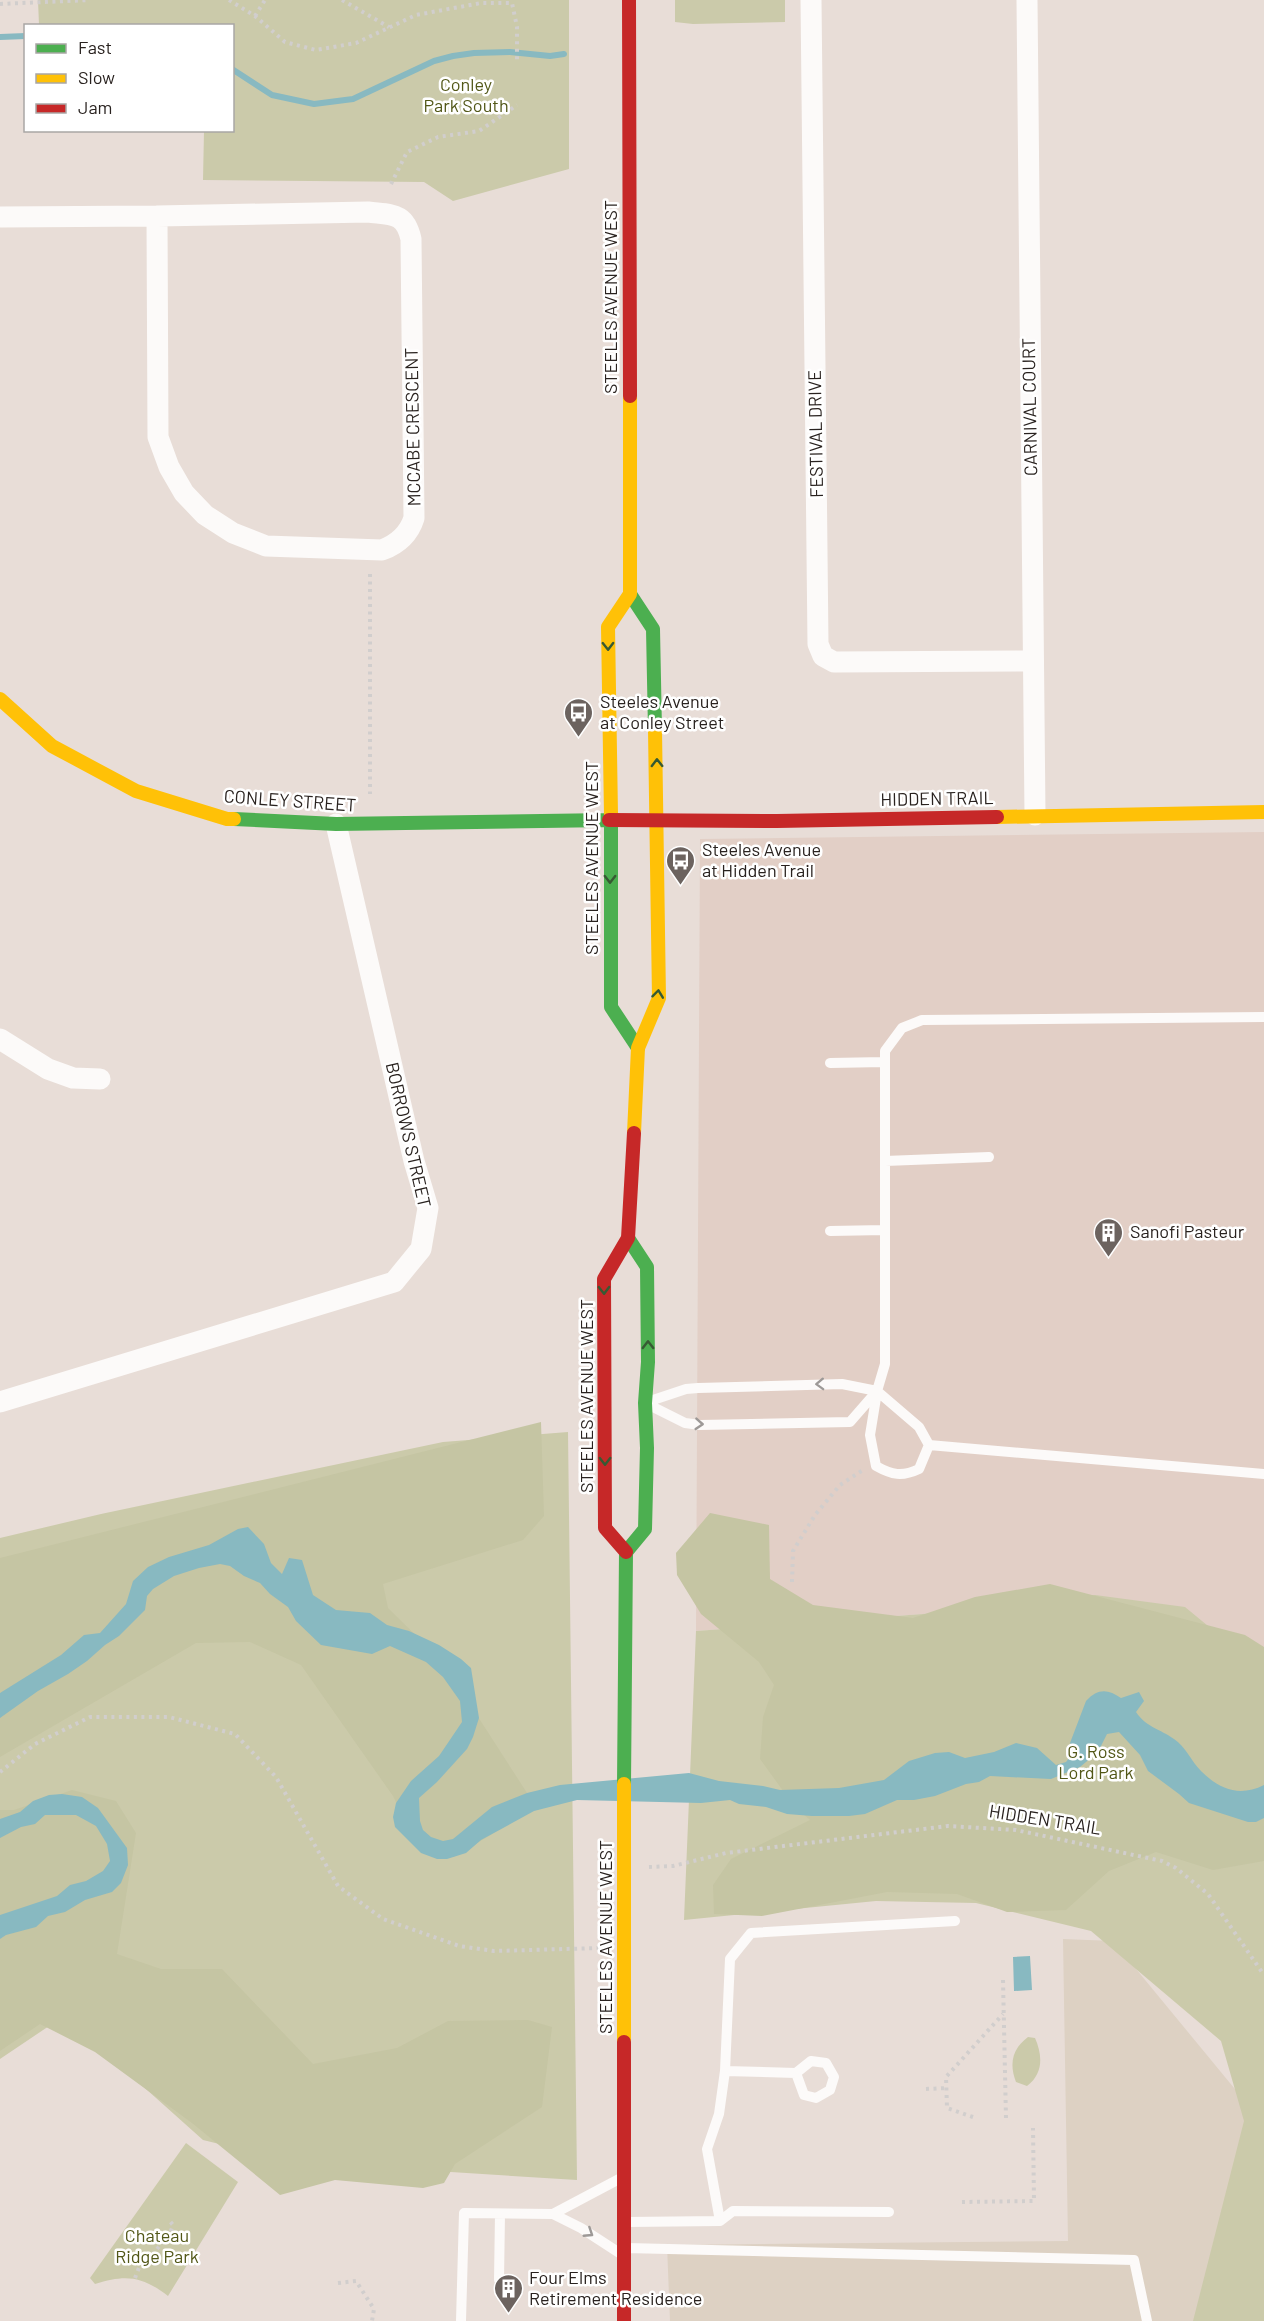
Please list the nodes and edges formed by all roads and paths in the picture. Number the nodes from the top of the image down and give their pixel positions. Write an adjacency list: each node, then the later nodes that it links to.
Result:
1 (90, 0): 8 (path)
2 (229, 0): 9 (path)
3 (265, 0): 9 (path)
4 (342, 0): 10 (path)
5 (629, 0): 17 (main road, STEELES AVENUE WEST)
6 (811, 0): 18 (street, FESTIVAL DRIVE)
7 (1027, 0): 18 (street, CARNIVAL COURT)
8 (0, 4)
9 (255, 16): 10 (path)
10 (389, 27): 11 (path)
11 (518, 61)
12 (517, 105): 13 (path)
13 (391, 184)
14 (158, 216): 14 (street, MCCABE CRESCENT); 15 (street, MCCABE CRESCENT)
15 (0, 217)
16 (370, 574): 20 (path)
17 (630, 594): 23 (main road, STEELES AVENUE WEST, one-way to 23); 24 (main road, STEELES AVENUE WEST, one-way to 17)
18 (1032, 661): 22 (street, CARNIVAL COURT)
19 (0, 699): 25 (main road, CONLEY STREET)
20 (370, 794)
21 (1264, 812): 22 (main road, HIDDEN TRAIL)
22 (1035, 815): 24 (main road, HIDDEN TRAIL)
23 (610, 820): 24 (main road, HIDDEN TRAIL); 25 (main road, CONLEY STREET); 28 (main road, STEELES AVENUE WEST, one-way to 28)
24 (657, 821): 28 (main road, STEELES AVENUE WEST, one-way to 24)
25 (336, 824): 38 (street, BORROWS STREET)
26 (1264, 1017): 29 (lane)
27 (0, 1039): 31 (street)
28 (638, 1048): 36 (main road, STEELES AVENUE WEST)
29 (885, 1062): 30 (lane); 33 (lane)
30 (830, 1063)
31 (100, 1079)
32 (989, 1157): 33 (lane)
33 (885, 1161): 34 (lane)
34 (885, 1230): 35 (lane); 37 (lane)
35 (830, 1231)
36 (628, 1238): 39 (main road, one-way to 36); 43 (main road, STEELES AVENUE WEST, one-way to 43)
37 (878, 1391): 39 (lane, one-way to 39); 39 (lane, one-way to 37); 40 (lane); 41 (lane)
38 (0, 1402)
39 (640, 1403): 43 (main road)
40 (929, 1445): 41 (lane); 42 (lane)
41 (876, 1466): 44 (path)
42 (1264, 1474)
43 (626, 1552): 46 (main road, STEELES AVENUE WEST)
44 (792, 1582)
45 (0, 1772): 48 (path)
46 (624, 1867): 48 (main road, STEELES AVENUE WEST); 49 (path, HIDDEN TRAIL)
47 (955, 1921): 52 (lane)
48 (625, 1948): 59 (main road, STEELES AVENUE WEST)
49 (1264, 1975)
50 (1002, 1980): 51 (path)
51 (1003, 2014): 54 (path); 57 (path)
52 (725, 2071): 53 (lane); 65 (lane)
53 (796, 2073)
54 (947, 2088): 55 (path); 56 (path)
55 (926, 2089)
56 (973, 2117)
57 (1006, 2119)
58 (1033, 2128): 60 (path)
59 (624, 2177): 63 (lane); 66 (main road, STEELES AVENUE WEST)
60 (962, 2202)
61 (889, 2212): 65 (lane)
62 (500, 2214): 63 (lane); 69 (lane); 72 (lane)
63 (553, 2214): 67 (lane, one-way to 67)
64 (168, 2218): 68 (path)
65 (720, 2220): 66 (lane)
66 (624, 2222): 67 (main road, STEELES AVENUE WEST)
67 (624, 2252): 73 (main road, STEELES AVENUE WEST); 74 (lane)
68 (135, 2278)
69 (500, 2280)
70 (338, 2283): 71 (path)
71 (372, 2321)
72 (461, 2321)
73 (624, 2321)
74 (1147, 2321)

